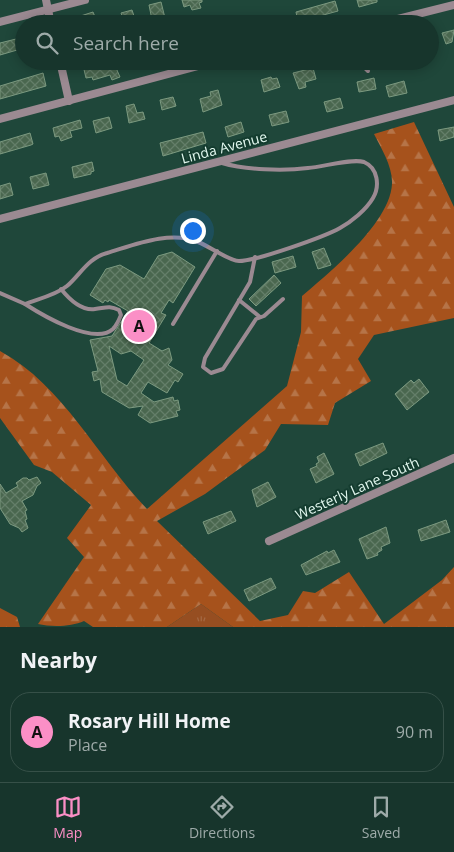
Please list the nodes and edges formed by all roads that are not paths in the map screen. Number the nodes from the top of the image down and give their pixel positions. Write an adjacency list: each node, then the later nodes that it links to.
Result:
1 (46, 0): 4 (street)
2 (85, 0): 4 (street)
3 (454, 5): 7 (street)
4 (48, 10): 5 (street); 6 (street)
5 (28, 15)
6 (49, 15)
7 (414, 15)
8 (15, 18): 9 (street)
9 (0, 22)
10 (62, 70): 13 (street)
11 (184, 70): 13 (street)
12 (454, 100): 15 (street, Linda Avenue)
13 (69, 101): 14 (street)
14 (0, 119)
15 (218, 161): 16 (street, Linda Avenue); 18 (lane)
16 (0, 219)
17 (217, 251): 18 (lane); 19 (lane); 25 (lane)
18 (255, 257): 22 (lane)
19 (61, 289): 23 (lane); 23 (lane)
20 (0, 293): 23 (lane)
21 (283, 299): 24 (lane)
22 (239, 300): 24 (lane); 24 (lane)
23 (25, 304)
24 (260, 317)
25 (173, 324)
26 (454, 458): 27 (street, Westerly Lane South)
27 (269, 540)

